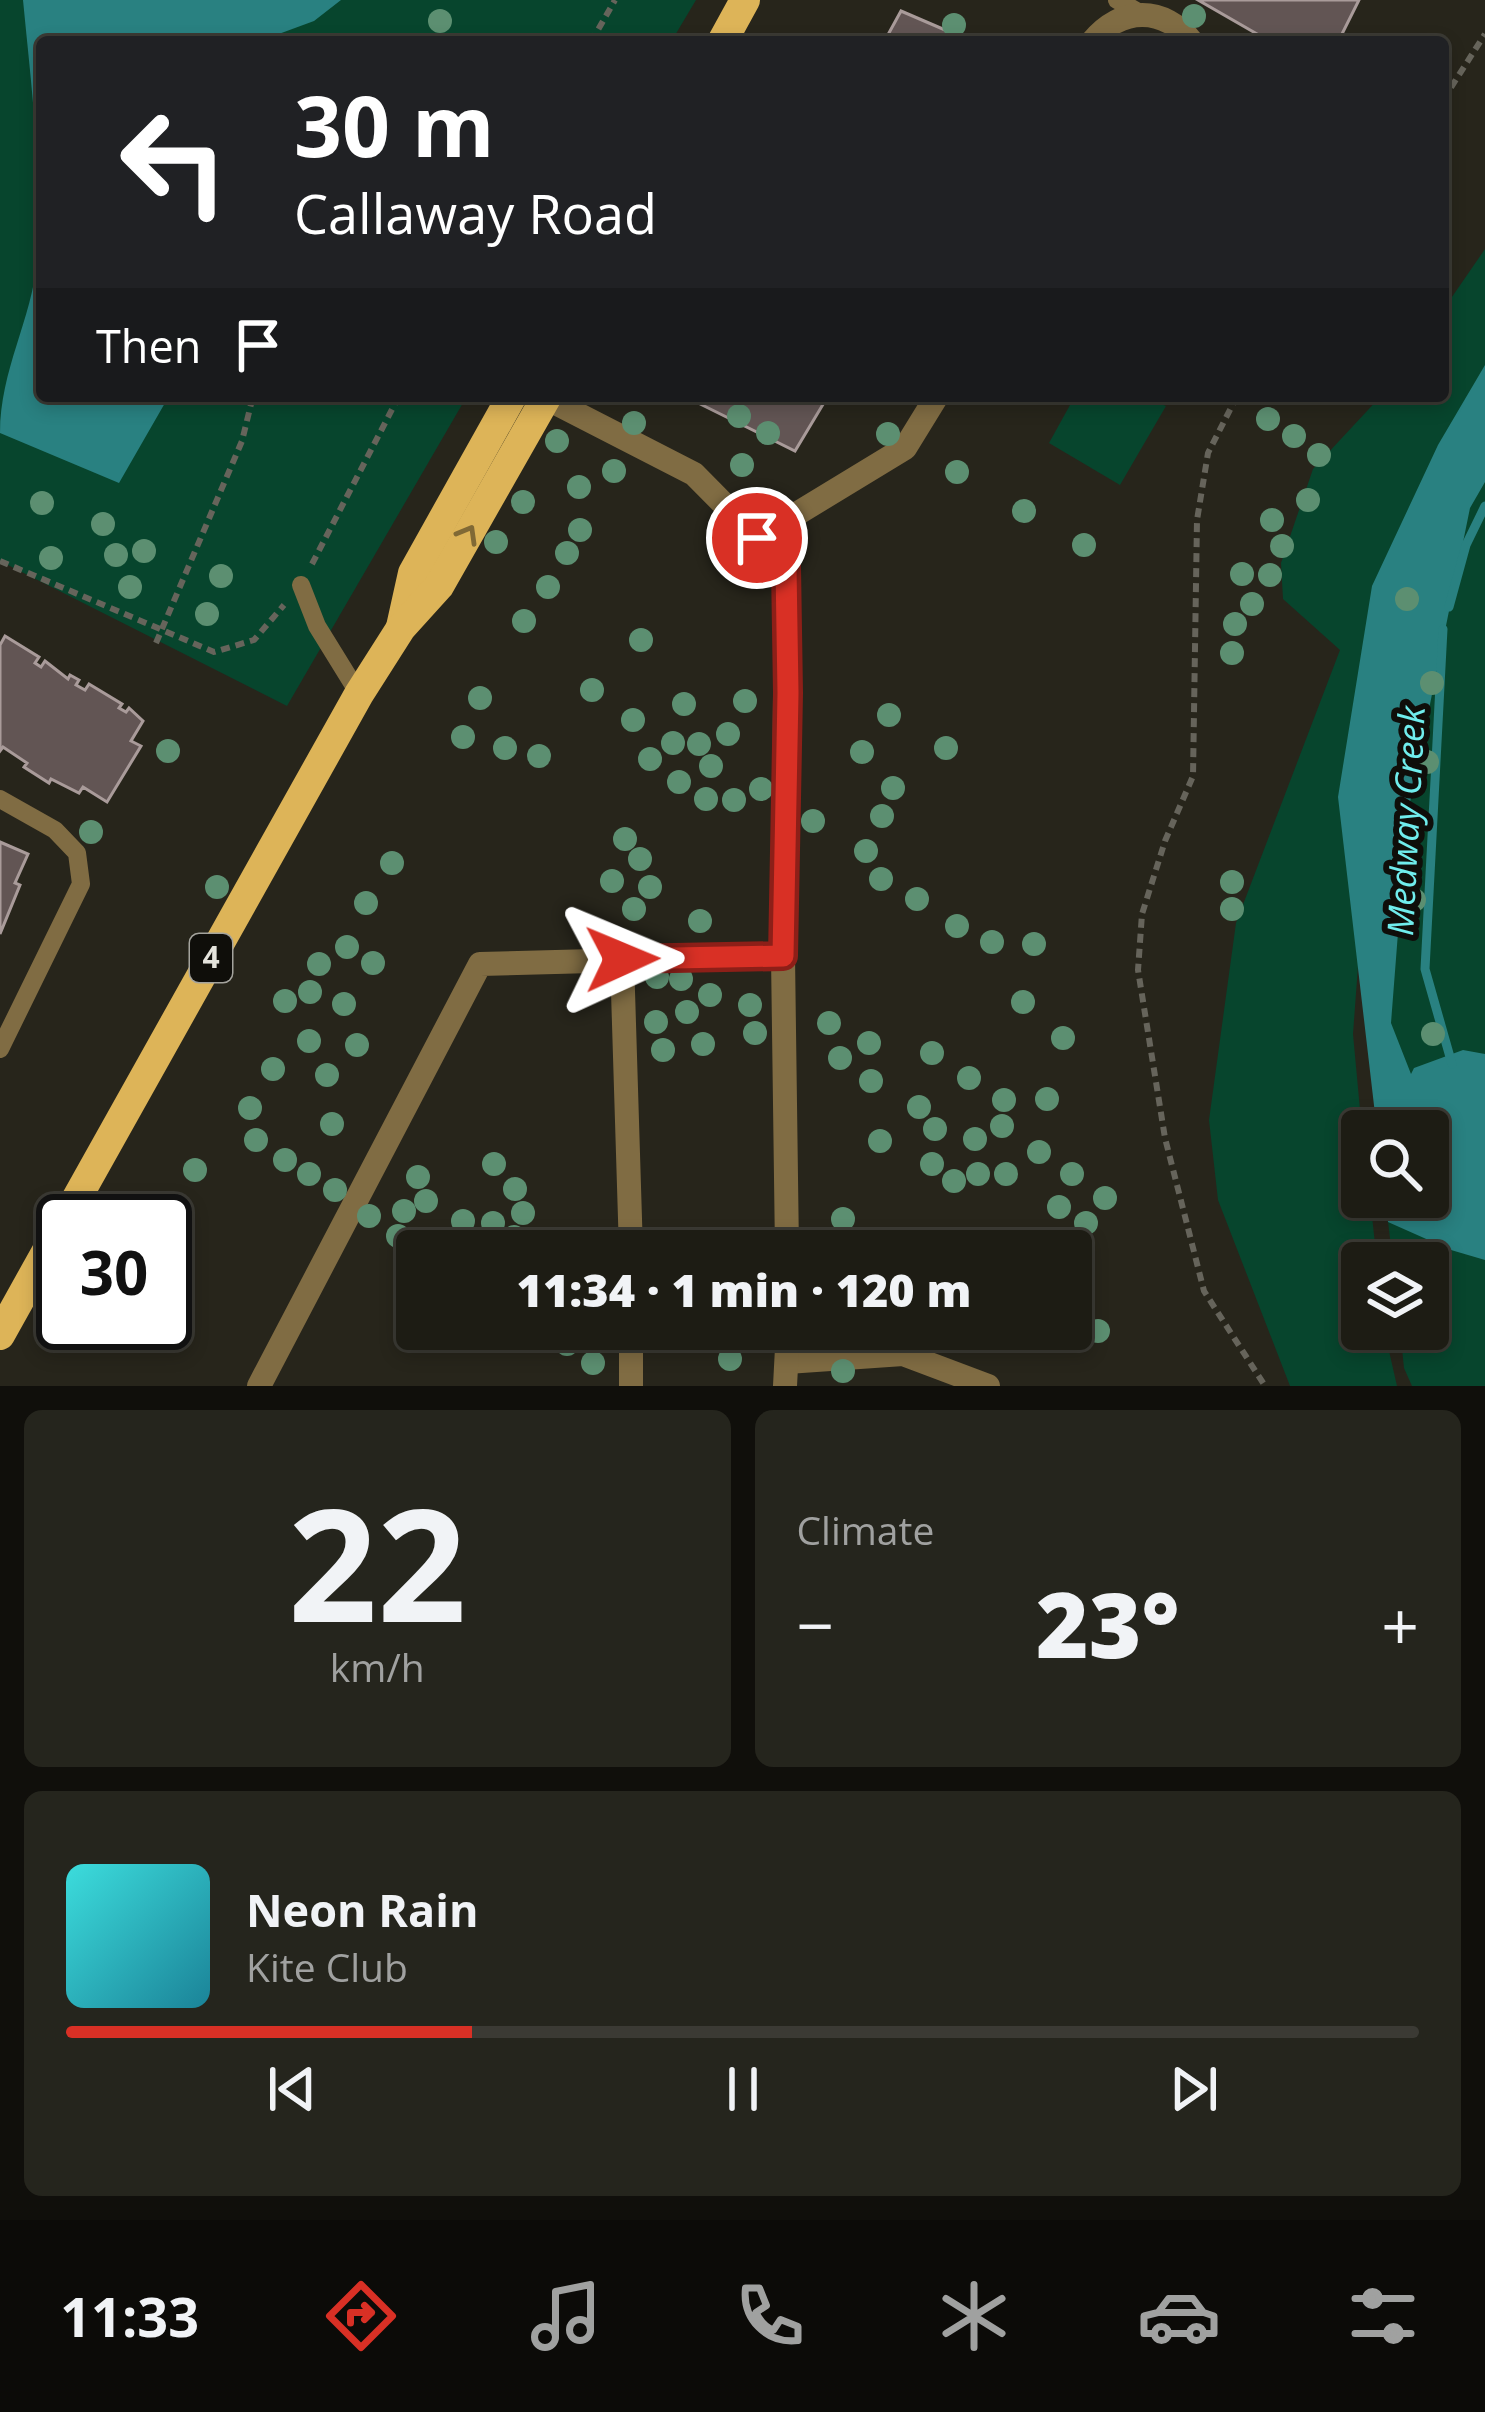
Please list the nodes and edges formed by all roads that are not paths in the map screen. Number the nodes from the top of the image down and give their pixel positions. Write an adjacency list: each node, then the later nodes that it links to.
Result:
1 (745, 0): 4 (main road)
2 (1117, 0): 3 (lane)
3 (1141, 13): 5 (street); 6 (street)
4 (725, 36)
5 (1097, 36)
6 (1187, 36)
7 (509, 402): 13 (main road, 4)
8 (543, 402): 13 (main road, one-way to 8)
9 (556, 402): 11 (street)
10 (933, 402): 11 (street)
11 (757, 538): 16 (street)
12 (302, 585): 14 (lane)
13 (400, 628): 14 (main road, 4)
14 (358, 694): 19 (main road, 4)
15 (0, 799): 18 (lane)
16 (783, 956): 17 (street); 21 (street)
17 (622, 959): 20 (street); 26 (street)
18 (0, 1049)
19 (79, 1194)
20 (630, 1230)
21 (787, 1230)
22 (36, 1270): 23 (main road, 4)
23 (0, 1335)
24 (631, 1350): 27 (street)
25 (786, 1374): 28 (street)
26 (260, 1386)
27 (631, 1386)
28 (988, 1386)

